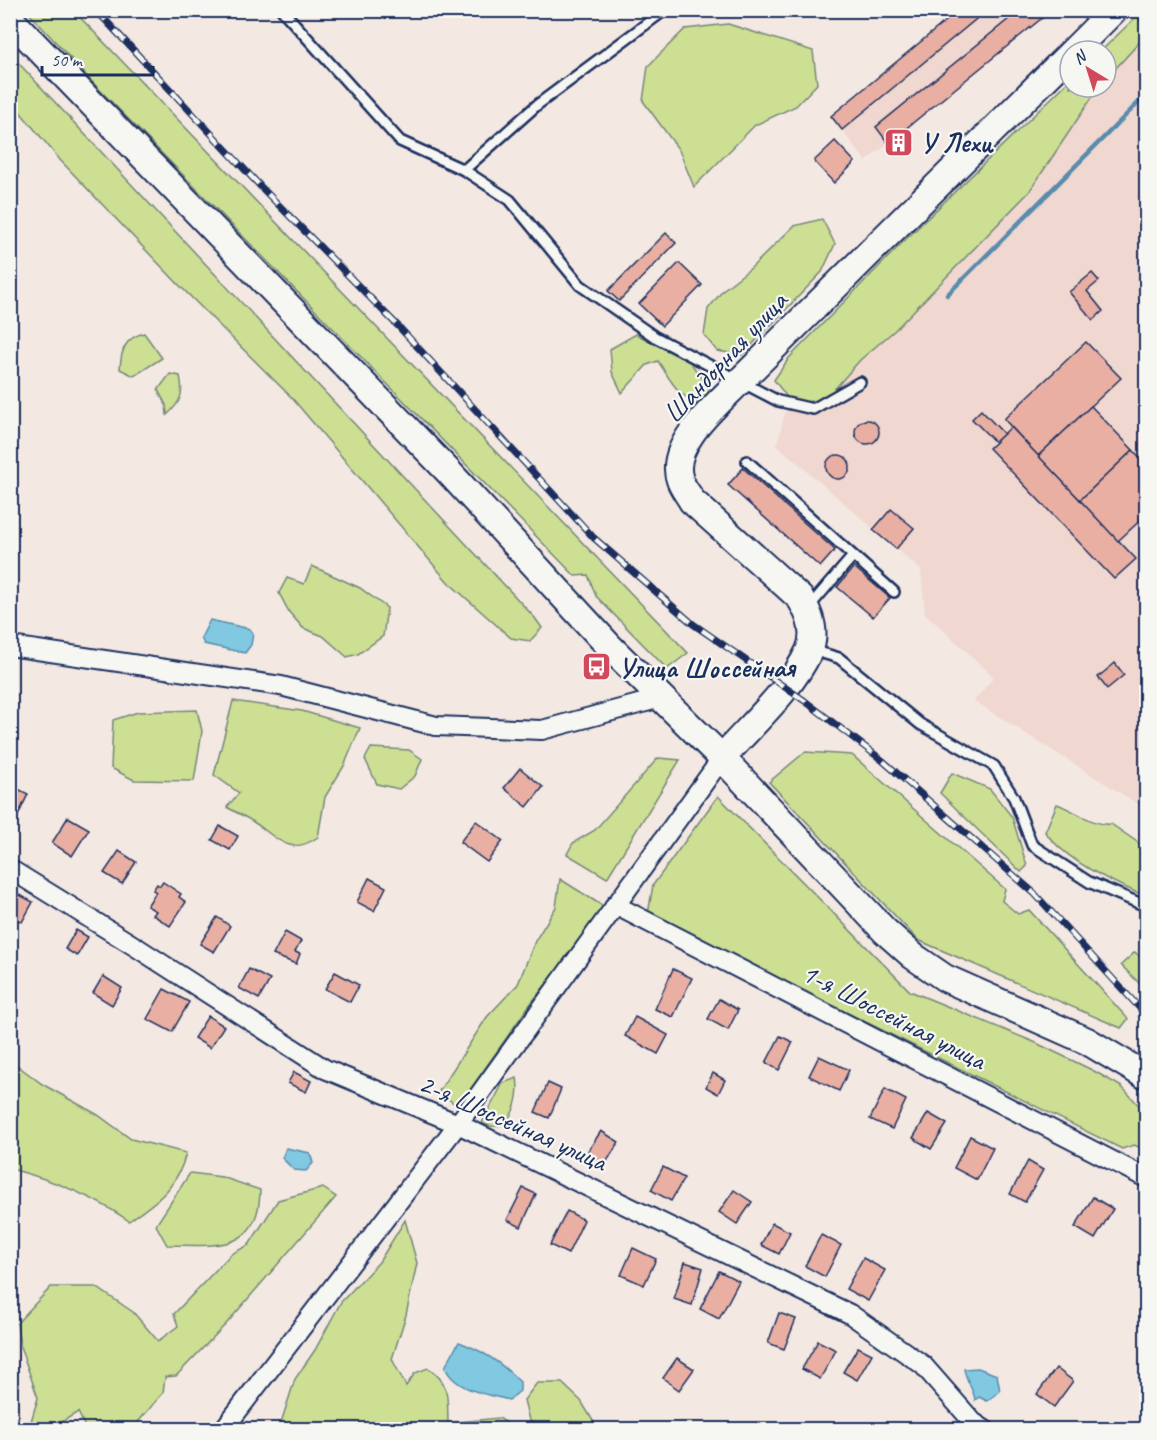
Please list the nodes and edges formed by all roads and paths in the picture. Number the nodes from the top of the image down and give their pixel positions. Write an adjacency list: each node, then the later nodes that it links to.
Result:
1 (282, 10): 7 (lane)
2 (665, 10): 7 (lane)
3 (1114, 10): 5 (main road)
4 (10, 19): 16 (main road)
5 (1085, 39)
6 (1058, 66): 8 (main road, Шандорная улица)
7 (464, 170): 8 (lane)
8 (740, 381): 9 (lane); 13 (main road, Шандорная улица)
9 (860, 382)
10 (747, 461): 11 (lane)
11 (853, 556): 12 (lane); 13 (lane)
12 (894, 592)
13 (807, 609): 15 (main road)
14 (10, 646): 16 (street)
15 (809, 650): 17 (main road); 20 (lane)
16 (661, 698): 17 (main road)
17 (722, 758): 19 (street); 21 (main road)
18 (10, 869): 22 (street, 2-я Шоссейная улица)
19 (615, 905): 22 (street); 23 (street, 1-я Шоссейная улица)
20 (1146, 906)
21 (1146, 1076)
22 (458, 1124): 24 (street); 25 (street, 2-я Шоссейная улица)
23 (1146, 1178)
24 (223, 1430)
25 (985, 1430)

